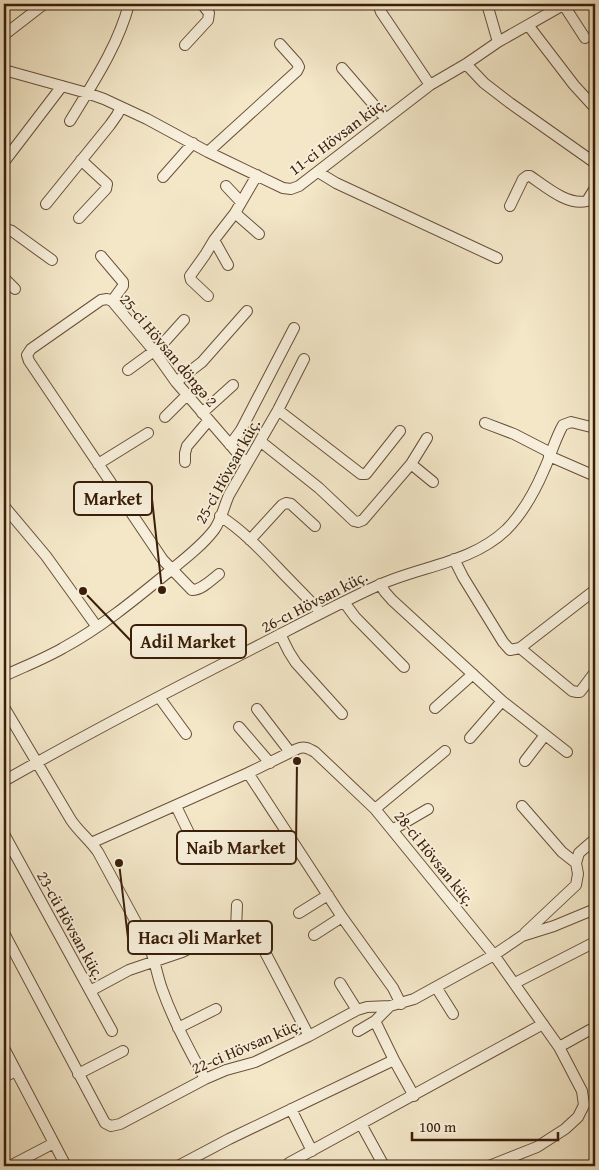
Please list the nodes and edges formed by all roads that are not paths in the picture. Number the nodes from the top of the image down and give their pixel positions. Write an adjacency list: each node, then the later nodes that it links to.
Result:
1 (44, 4): 8 (street)
2 (129, 4): 18 (street)
3 (202, 4): 12 (street)
4 (378, 4): 16 (street)
5 (486, 4): 10 (street)
6 (564, 4): 7 (street, 11-ci Hövsan küç.); 9 (street)
7 (528, 25): 10 (street, 11-ci Hövsan küç.); 20 (street)
8 (4, 35)
9 (585, 38)
10 (498, 42): 13 (street, 11-ci Hövsan küç.)
11 (280, 44): 24 (street)
12 (185, 46)
13 (466, 64): 16 (street, 11-ci Hövsan küç.); 27 (street)
14 (342, 68): 21 (street)
15 (4, 70): 17 (street, 11-ci Hövsan küç.)
16 (430, 85): 21 (street, 11-ci Hövsan küç.)
17 (62, 86): 18 (street, 11-ci Hövsan küç.); 26 (street)
18 (87, 93): 19 (street, 11-ci Hövsan küç.); 22 (street)
19 (121, 107): 23 (street, 11-ci Hövsan küç.); 25 (street)
20 (595, 108)
21 (386, 119): 28 (street, 11-ci Hövsan küç.)
22 (70, 121)
23 (193, 143): 24 (street, 11-ci Hövsan küç.); 30 (street)
24 (208, 152): 29 (street, 11-ci Hövsan küç.)
25 (81, 160): 34 (street); 37 (street)
26 (4, 162)
27 (595, 163)
28 (318, 172): 29 (street, 11-ci Hövsan küç.); 42 (street)
29 (257, 175): 33 (street)
30 (163, 177)
31 (226, 186): 33 (street)
32 (595, 188): 35 (street)
33 (241, 202): 36 (street)
34 (46, 204)
35 (510, 206)
36 (235, 213): 39 (street); 40 (street)
37 (79, 218)
38 (4, 232): 43 (street)
39 (259, 234)
40 (214, 240): 44 (street); 47 (street)
41 (101, 256): 48 (street)
42 (496, 258)
43 (52, 260)
44 (228, 265)
45 (5, 280): 46 (street)
46 (14, 289)
47 (208, 296)
48 (112, 301): 52 (street, 25-ci Hövsan döngə 2); 71 (street, 25-ci Hövsan döngə 2)
49 (248, 311): 55 (street)
50 (184, 320): 52 (street)
51 (294, 328): 67 (street)
52 (154, 351): 54 (street); 55 (street, 25-ci Hövsan döngə 2)
53 (304, 359): 58 (street, 25-ci Hövsan küç.)
54 (128, 370)
55 (176, 382): 57 (street, 25-ci Hövsan döngə 2)
56 (233, 386): 60 (street)
57 (187, 395): 59 (street); 60 (street, 25-ci Hövsan döngə 2)
58 (278, 410): 63 (street); 66 (street, 25-ci Hövsan küç.)
59 (165, 417)
60 (206, 417): 67 (street, 25-ci Hövsan döngə 2); 69 (street)
61 (485, 423): 68 (street)
62 (595, 428): 68 (street, 26-cı Hövsan küç.)
63 (400, 431)
64 (148, 433): 71 (street)
65 (427, 438): 72 (street)
66 (260, 440): 70 (street, 25-ci Hövsan küç.); 72 (street)
67 (230, 444): 70 (street, 25-ci Hövsan döngə 2)
68 (550, 455): 73 (street); 79 (street, 26-cı Hövsan küç.)
69 (185, 462)
70 (246, 463): 76 (street, 25-ci Hövsan küç.)
71 (98, 464): 80 (street, 25-ci Hövsan döngə 2)
72 (411, 464): 74 (street)
73 (595, 476)
74 (433, 482)
75 (4, 506): 86 (street)
76 (220, 516): 78 (street); 80 (street, 25-ci Hövsan küç.)
77 (315, 526): 78 (street)
78 (250, 540): 85 (street)
79 (454, 559): 82 (street, 26-cı Hövsan küç.); 88 (street)
80 (172, 569): 81 (street, 25-ci Hövsan döngə 2); 86 (street, 25-ci Hövsan küç.)
81 (219, 574)
82 (380, 584): 84 (street, 26-cı Hövsan küç.); 91 (street)
83 (595, 590): 88 (street)
84 (344, 602): 85 (street, 26-cı Hövsan küç.); 89 (street)
85 (321, 613): 87 (street, 26-cı Hövsan küç.)
86 (97, 627): 92 (street, 25-ci Hövsan küç.)
87 (280, 634): 93 (street, 26-cı Hövsan küç.); 98 (street)
88 (520, 648): 90 (street)
89 (404, 667)
90 (595, 672)
91 (472, 674): 94 (street); 97 (street)
92 (4, 676)
93 (158, 697): 100 (street); 107 (street, 26-cı Hövsan küç.)
94 (502, 701): 101 (street); 102 (street)
95 (4, 706): 107 (street)
96 (257, 708): 104 (street)
97 (435, 708)
98 (342, 714)
99 (240, 727): 108 (street)
100 (186, 734)
101 (545, 735): 105 (street); 106 (street)
102 (470, 738)
103 (445, 751): 113 (street)
104 (290, 752): 108 (street, 28-ci Hövsan küç.); 113 (street, 28-ci Hövsan küç.)
105 (567, 752)
106 (525, 761)
107 (36, 762): 110 (street, 26-cı Hövsan küç.); 119 (street)
108 (270, 763): 109 (street, 28-ci Hövsan küç.)
109 (248, 773): 111 (street, 28-ci Hövsan küç.); 121 (street)
110 (4, 781)
111 (176, 806): 116 (street); 119 (street, 28-ci Hövsan küç.)
112 (522, 806): 120 (street)
113 (375, 809): 115 (street, 28-ci Hövsan küç.)
114 (428, 809): 115 (street)
115 (392, 830): 131 (street, 28-ci Hövsan küç.)
116 (190, 833)
117 (4, 834): 136 (street, 23-cü Hövsan küç.)
118 (595, 839): 120 (street)
119 (91, 842): 132 (street)
120 (576, 863): 129 (street)
121 (328, 895): 124 (street); 125 (street)
122 (237, 905): 126 (street)
123 (595, 909): 129 (street, 22-ci Hövsan küç.)
124 (299, 913)
125 (342, 917): 128 (street); 137 (street)
126 (236, 929): 132 (street); 147 (street)
127 (4, 933): 153 (street, 22-ci Hövsan küç.)
128 (314, 935)
129 (522, 936): 131 (street, 22-ci Hövsan küç.)
130 (595, 942): 134 (street)
131 (494, 955): 134 (street, 28-ci Hövsan küç.); 135 (street, 22-ci Hövsan küç.)
132 (155, 961): 136 (street); 144 (street)
133 (340, 983): 139 (street)
134 (515, 983): 142 (street, 28-ci Hövsan küç.)
135 (436, 987): 137 (street, 22-ci Hövsan küç.); 140 (street)
136 (90, 991): 145 (street, 23-cü Hövsan küç.)
137 (395, 1005): 139 (street, 22-ci Hövsan küç.); 141 (street)
138 (216, 1009): 144 (street)
139 (357, 1010): 147 (street, 22-ci Hövsan küç.)
140 (453, 1014)
141 (375, 1021): 146 (street); 151 (street)
142 (543, 1024): 148 (street, 28-ci Hövsan küç.); 156 (street)
143 (595, 1027): 148 (street)
144 (178, 1028): 155 (street)
145 (112, 1031)
146 (358, 1032)
147 (309, 1036): 155 (street, 22-ci Hövsan küç.)
148 (559, 1047): 166 (street, 28-ci Hövsan küç.)
149 (4, 1048): 152 (street)
150 (123, 1051): 153 (street)
151 (394, 1060): 156 (street); 157 (street)
152 (16, 1071): 154 (street); 159 (street)
153 (78, 1074): 155 (street, 22-ci Hövsan küç.)
154 (4, 1077)
155 (205, 1079)
156 (414, 1096): 158 (street)
157 (291, 1109): 160 (street); 163 (street)
158 (362, 1124): 160 (street); 165 (street)
159 (54, 1143): 161 (street); 162 (street)
160 (312, 1151): 164 (street)
161 (10, 1166)
162 (66, 1166)
163 (178, 1166)
164 (288, 1166)
165 (384, 1166)
166 (489, 1166)

